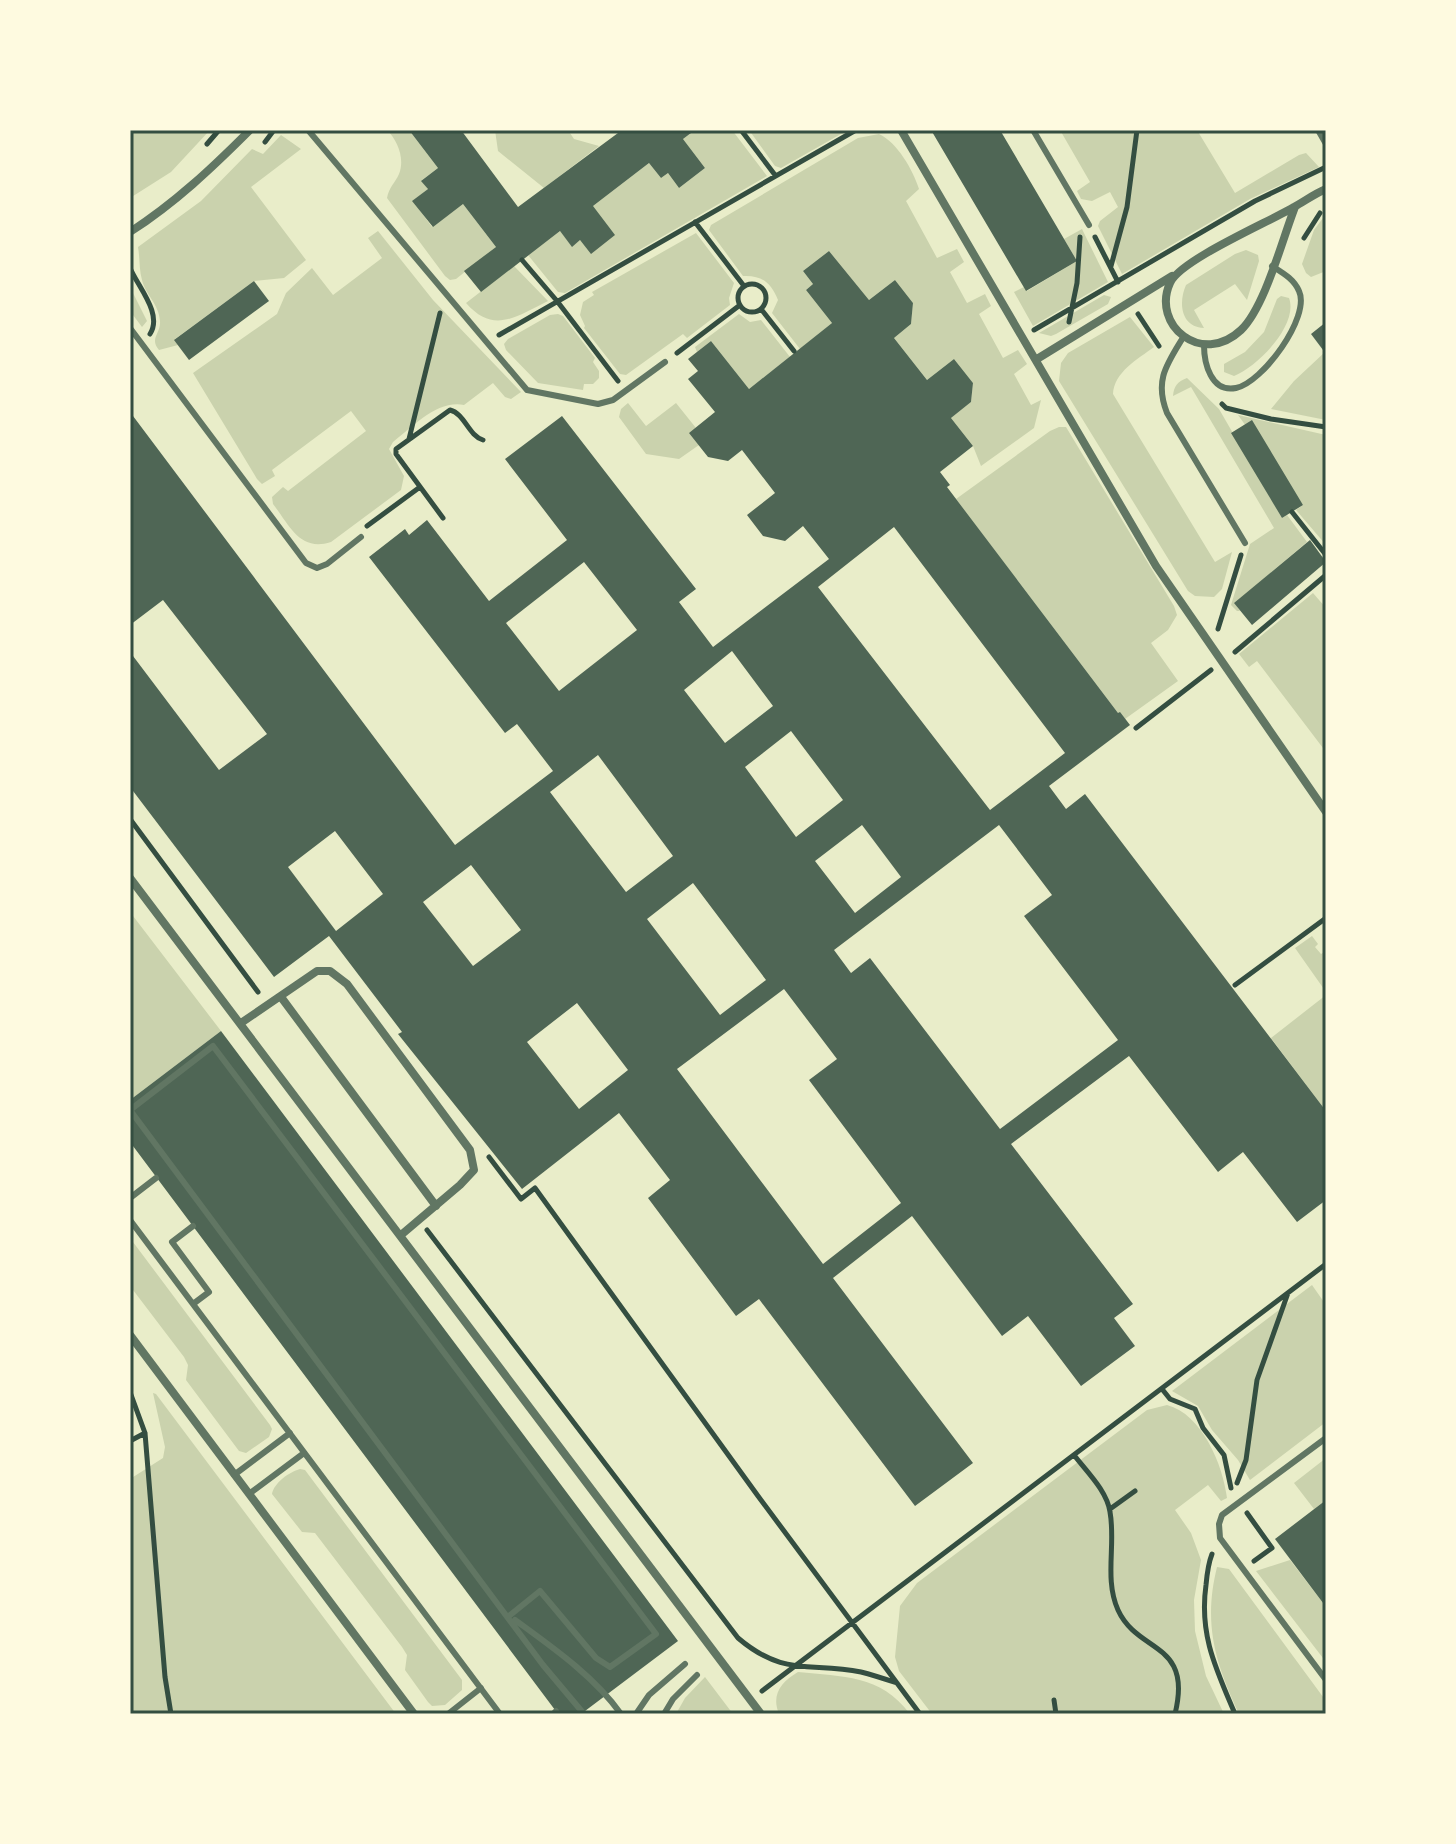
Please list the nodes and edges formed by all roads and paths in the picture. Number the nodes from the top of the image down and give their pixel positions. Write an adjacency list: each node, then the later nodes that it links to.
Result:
1 (250, 130): 18 (street)
2 (308, 130): 27 (lane)
3 (741, 130): 11 (path)
4 (856, 130): 11 (path)
5 (901, 130): 33 (street)
6 (1033, 130): 15 (lane)
7 (1137, 130): 21 (path)
8 (1318, 130): 9 (lane)
9 (1326, 144)
10 (1326, 167): 25 (path)
11 (775, 175): 16 (path)
12 (1326, 189): 13 (street)
13 (1295, 207): 20 (street); 23 (street)
14 (1325, 207): 24 (path)
15 (1084, 216): 17 (lane); 30 (path)
16 (695, 222): 26 (path); 28 (path)
17 (1089, 225): 21 (path)
18 (130, 232)
19 (522, 260): 28 (path)
20 (1272, 266): 24 (lane); 38 (street)
21 (1111, 267): 25 (path)
22 (130, 268): 36 (path)
23 (1176, 273): 34 (street); 35 (street)
24 (1288, 277): 38 (lane)
25 (1118, 281): 30 (path)
26 (744, 286): 29 (path); 31 (path)
27 (443, 292): 37 (lane); 43 (path)
28 (557, 301): 37 (path); 42 (path)
29 (740, 305): 31 (path); 41 (path)
30 (1072, 307): 33 (path); 35 (path)
31 (761, 309): 39 (path)
32 (130, 328): 36 (lane)
33 (1023, 336): 40 (street)
34 (1184, 336): 38 (street); 49 (lane)
35 (1064, 341): 40 (street)
36 (141, 343): 48 (lane)
37 (485, 343): 42 (lane)
38 (1204, 345)
39 (794, 351)
40 (1037, 359): 51 (street)
41 (665, 362): 42 (lane)
42 (626, 391)
43 (409, 440): 44 (path); 45 (path)
44 (483, 440)
45 (420, 487): 47 (path); 48 (path)
46 (1292, 512): 50 (path)
47 (443, 518)
48 (361, 537)
49 (1245, 543): 51 (path)
50 (1326, 555)
51 (1211, 649): 52 (street)
52 (1326, 812)
53 (130, 819): 58 (path)
54 (130, 878): 59 (street)
55 (1326, 918): 56 (path)
56 (1235, 985)
57 (281, 997): 59 (street); 63 (street); 63 (street)
58 (263, 999)
59 (241, 1023): 67 (street)
60 (483, 1149): 90 (path)
61 (156, 1178): 62 (lane)
62 (130, 1198)
63 (436, 1206): 65 (street)
64 (130, 1220): 69 (lane)
65 (419, 1220): 67 (street); 92 (path)
66 (193, 1226): 68 (lane)
67 (401, 1235): 97 (street)
68 (172, 1242): 69 (lane); 72 (lane)
69 (156, 1254): 72 (lane)
70 (1326, 1264): 71 (path)
71 (1289, 1293): 74 (path); 74 (path)
72 (193, 1304): 77 (lane)
73 (130, 1335): 82 (street)
74 (1162, 1389): 81 (path)
75 (130, 1392): 76 (path)
76 (145, 1433): 79 (path); 99 (path)
77 (290, 1433): 80 (lane); 82 (lane)
78 (1326, 1438): 85 (lane)
79 (130, 1441)
80 (304, 1453): 84 (lane); 96 (lane)
81 (1074, 1455): 86 (path); 90 (path)
82 (234, 1475): 84 (street)
83 (1135, 1491): 86 (path)
84 (249, 1494): 100 (street)
85 (1239, 1503): 87 (lane); 88 (path)
86 (1110, 1509): 110 (path)
87 (1220, 1538): 88 (lane); 111 (path)
88 (1243, 1569): 94 (lane)
89 (509, 1616): 89 (lane); 103 (lane); 104 (lane)
90 (854, 1623): 92 (path); 95 (path)
91 (685, 1664): 105 (lane)
92 (792, 1667): 95 (path); 97 (path)
93 (697, 1675): 106 (lane)
94 (1326, 1680)
95 (898, 1683): 108 (path)
96 (481, 1688): 101 (lane); 102 (lane)
97 (751, 1700): 107 (street)
98 (1054, 1700): 109 (path)
99 (171, 1714)
100 (414, 1714)
101 (448, 1714)
102 (500, 1714)
103 (584, 1714)
104 (621, 1714)
105 (636, 1714)
106 (664, 1714)
107 (761, 1714)
108 (920, 1714)
109 (1056, 1714)
110 (1175, 1714)
111 (1235, 1714)

